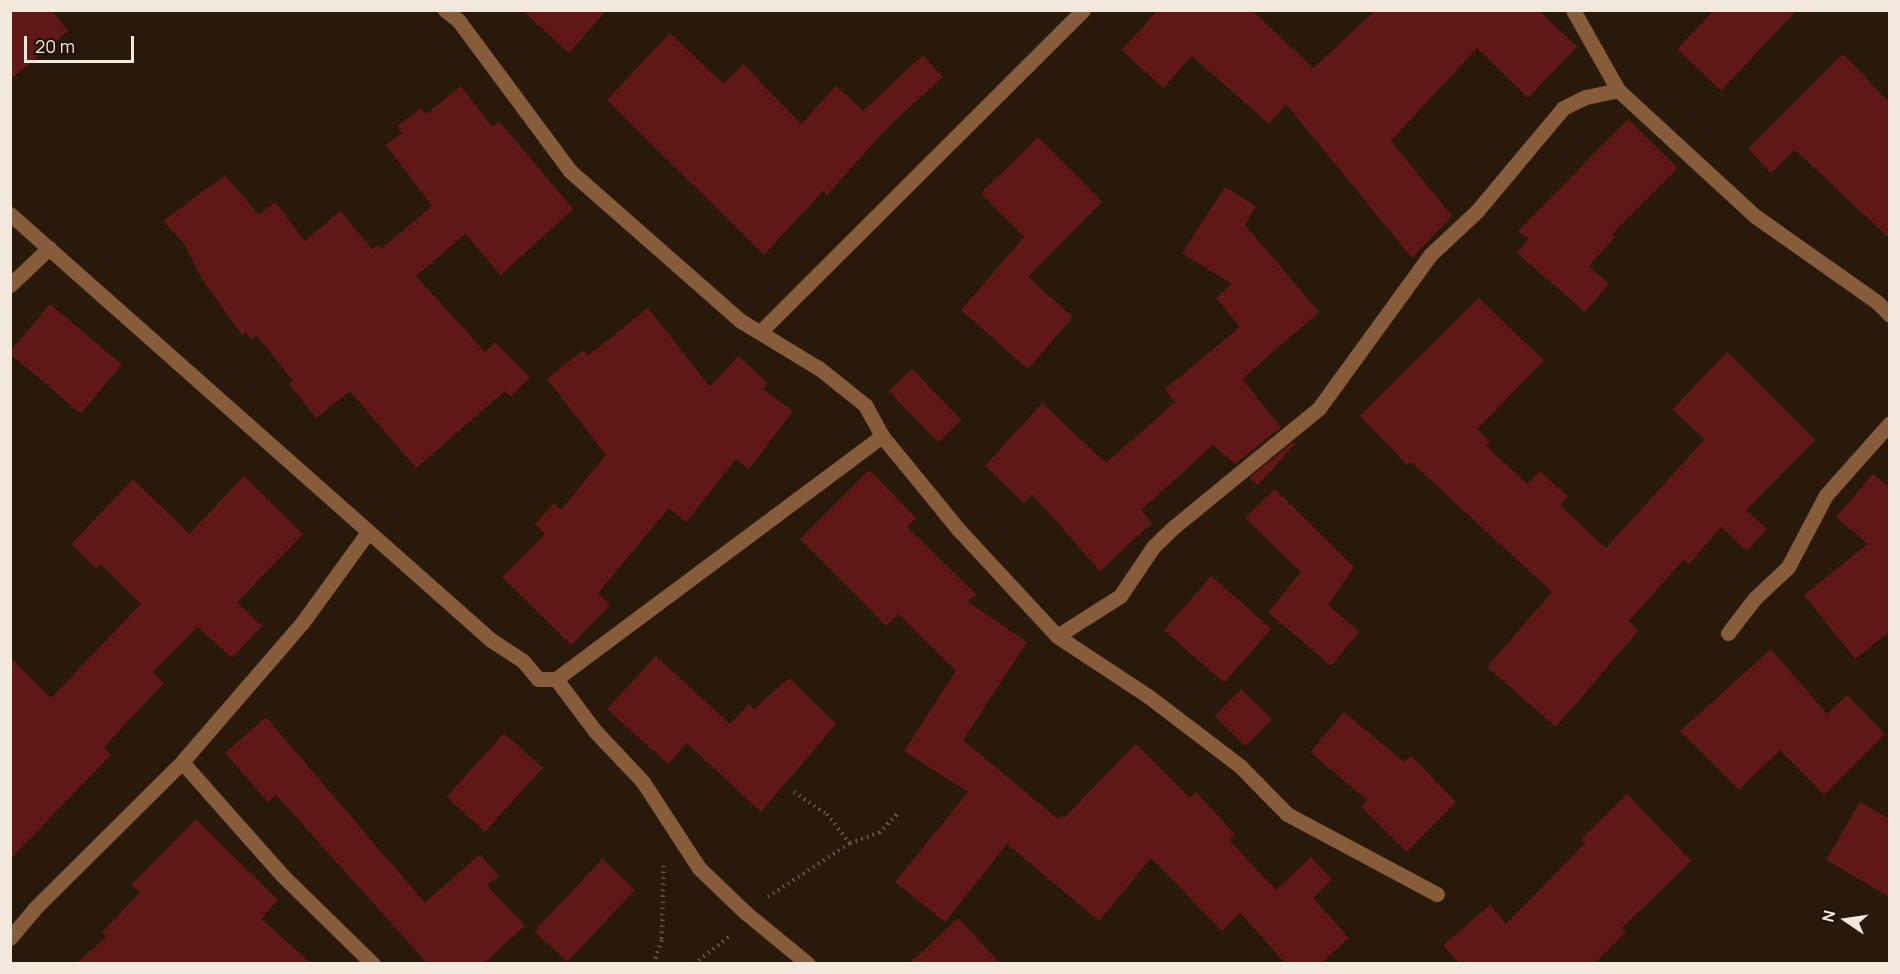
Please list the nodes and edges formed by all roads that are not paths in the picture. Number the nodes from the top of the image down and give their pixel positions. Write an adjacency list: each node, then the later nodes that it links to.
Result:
1 (445, 10): 4 (street)
2 (1083, 10): 10 (street)
3 (1573, 10): 5 (street)
4 (461, 15): 10 (street)
5 (1618, 90): 9 (street); 15 (street)
6 (10, 214): 7 (street)
7 (49, 248): 8 (street); 13 (street)
8 (10, 285)
9 (1890, 315)
10 (760, 332): 12 (street)
11 (1890, 423): 14 (street)
12 (882, 436): 15 (street); 16 (street)
13 (368, 532): 16 (street); 17 (street)
14 (1728, 633)
15 (1057, 636): 18 (street)
16 (556, 679): 21 (street)
17 (182, 762): 19 (street); 20 (street)
18 (1437, 894)
19 (10, 938)
20 (373, 963)
21 (808, 963)

